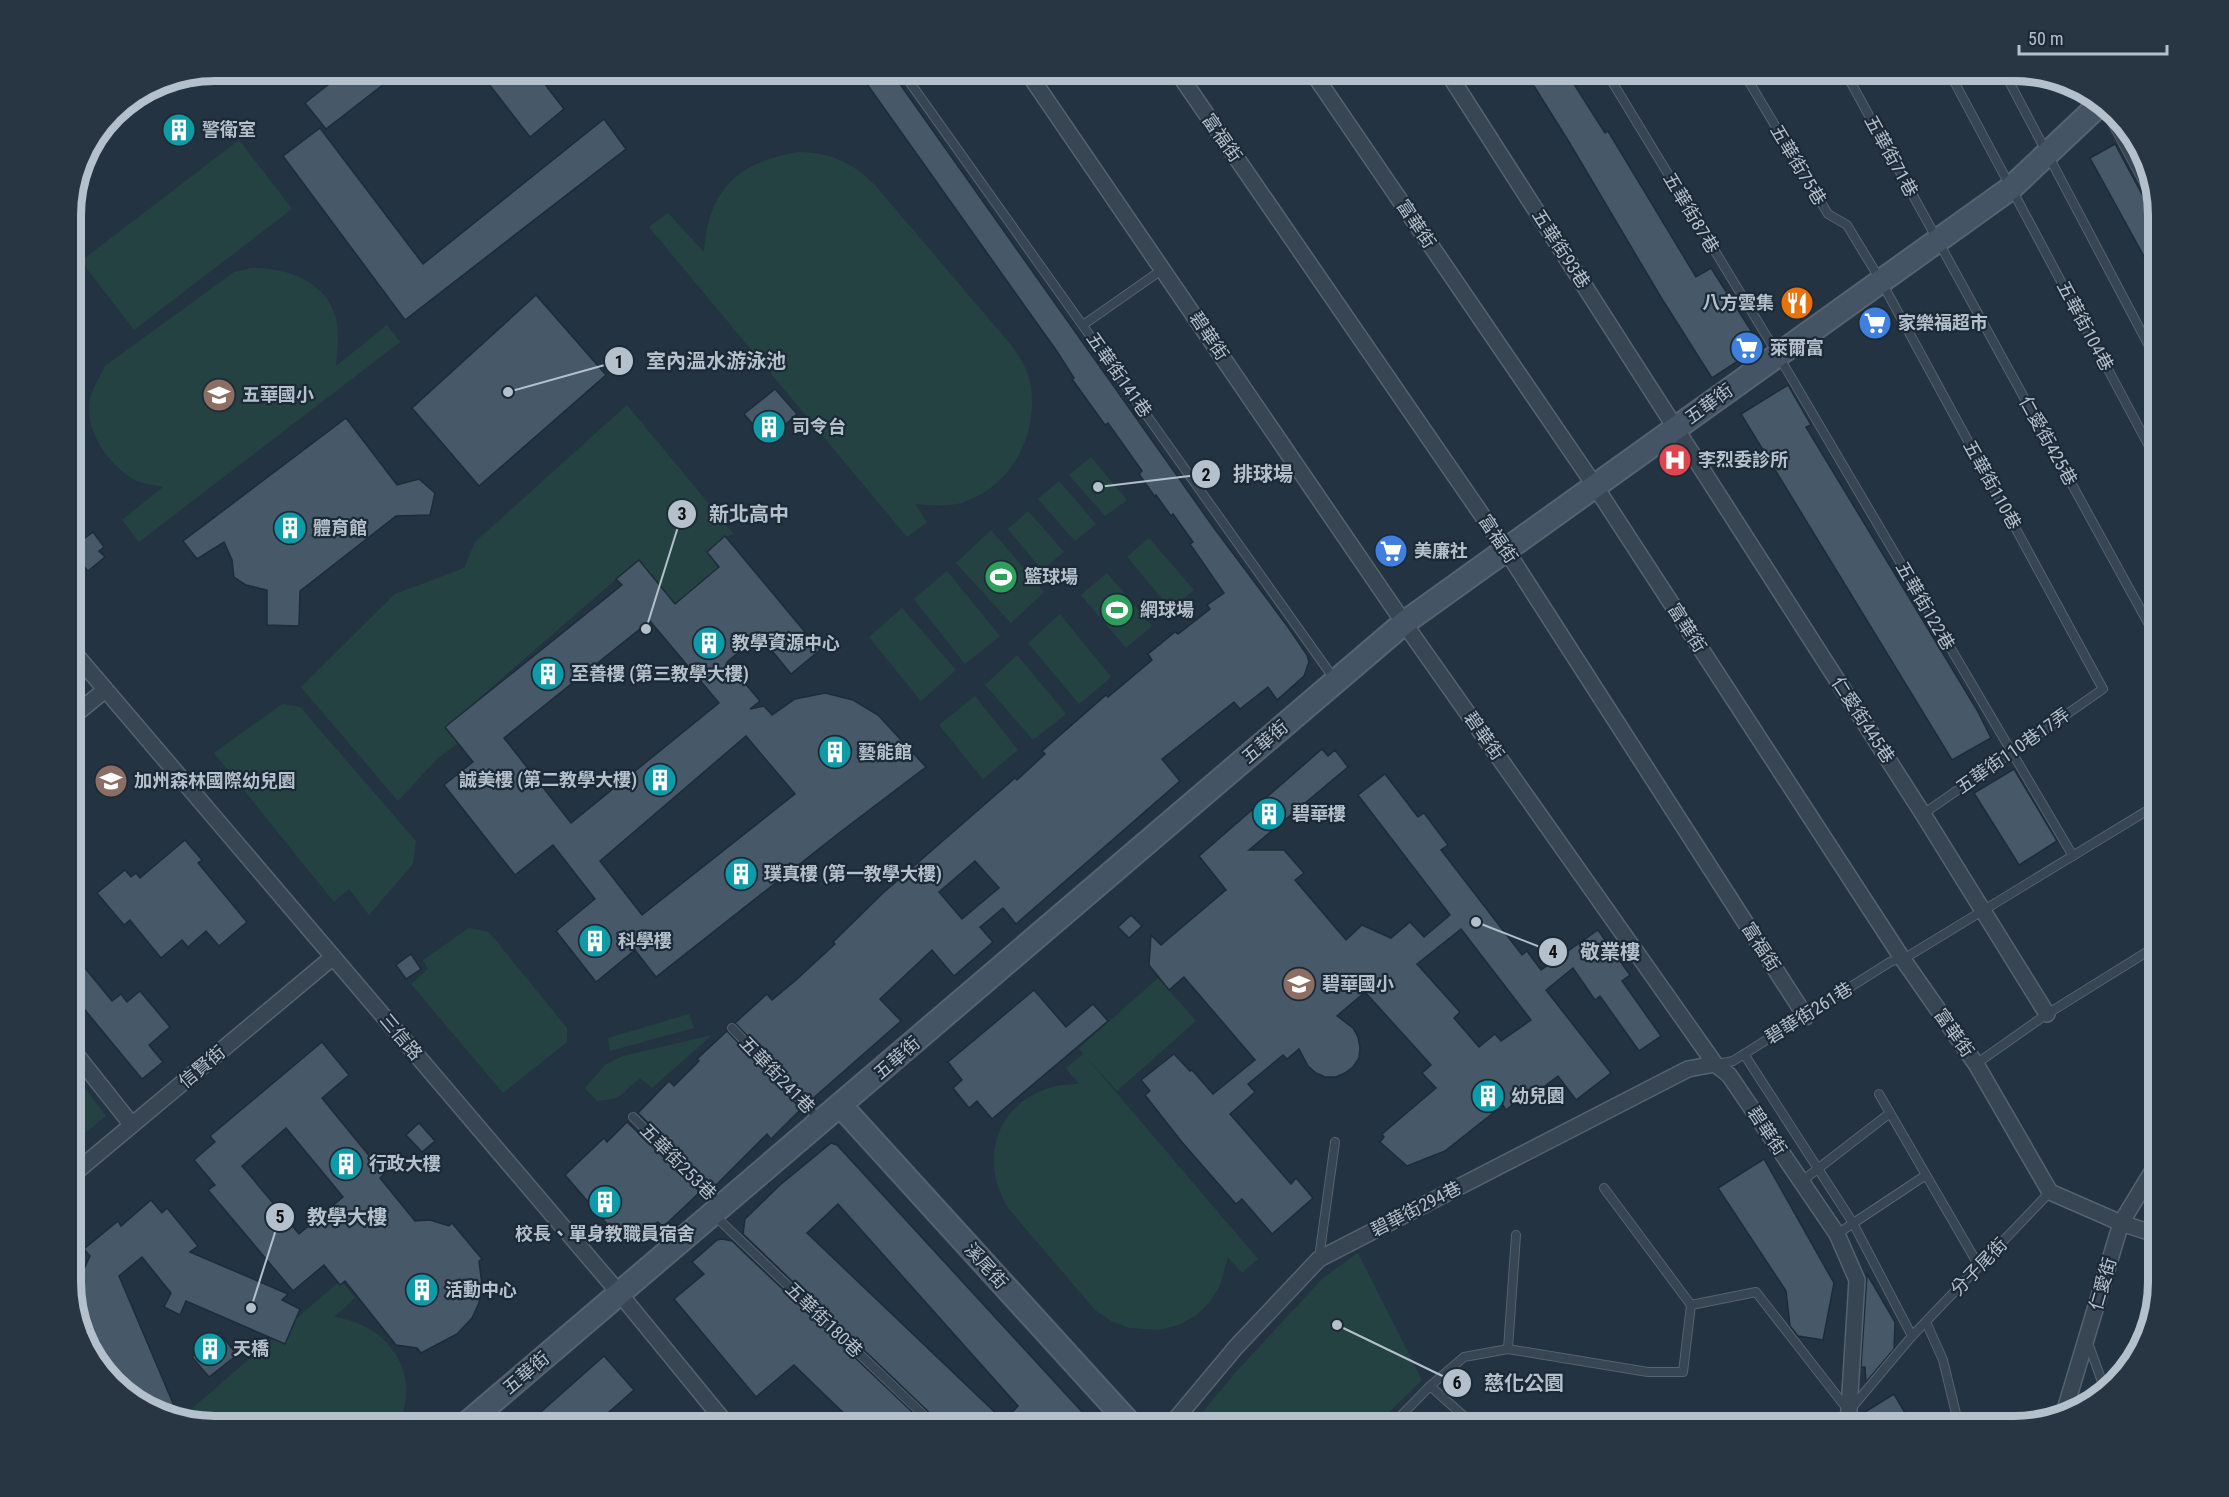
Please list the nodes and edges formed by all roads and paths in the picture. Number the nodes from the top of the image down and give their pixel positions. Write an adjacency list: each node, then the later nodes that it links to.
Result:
1 (909, 81): 19 (lane, 五華街141巷)
2 (1034, 81): 17 (street, 碧華街)
3 (1184, 81): 25 (street, 富福街)
4 (1318, 81): 24 (street, 富華街)
5 (1453, 81): 22 (street, 五華街93巷)
6 (1612, 81): 21 (lane, 五華街87巷)
7 (1749, 81): 18 (lane, 五華街75巷)
8 (1850, 81): 16 (lane, 五華街71巷)
9 (1954, 81): 15 (lane, 五華街104巷)
10 (2009, 81): 13 (lane)
11 (2096, 108): 13 (street, 五華街)
12 (2112, 122): 14 (lane)
13 (2048, 155): 15 (street, 五華街); 20 (lane)
14 (2143, 182)
15 (2012, 188): 16 (street, 五華街); 23 (lane, 五華街104巷)
16 (1938, 240): 18 (street, 五華街); 27 (lane, 仁愛街425巷)
17 (1163, 268): 19 (lane); 26 (street, 碧華街)
18 (1881, 281): 21 (street, 五華街); 30 (lane, 五華街110巷)
19 (1083, 324): 29 (lane, 五華街141巷)
20 (2148, 344)
21 (1778, 355): 22 (street, 五華街); 33 (lane, 五華街122巷)
22 (1676, 428): 24 (street, 五華街); 35 (street, 仁愛街445巷)
23 (2148, 444)
24 (1594, 486): 25 (street, 五華街); 40 (street, 富華街)
25 (1506, 550): 26 (street, 五華街); 42 (street, 富福街)
26 (1404, 622): 29 (street, 五華街); 46 (street, 碧華街)
27 (2148, 623)
28 (81, 661): 31 (street, 三信路)
29 (1336, 681): 49 (street, 五華街)
30 (2103, 689): 33 (lane, 五華街110巷17弄)
31 (105, 690): 32 (street); 39 (street, 三信路)
32 (81, 710)
33 (2011, 751): 35 (lane, 五華街110巷17弄); 36 (lane, 五華街122巷)
34 (2148, 810): 36 (lane, 碧華街261巷)
35 (1923, 814): 37 (street, 仁愛街445巷)
36 (2073, 856): 37 (lane, 碧華街261巷)
37 (1983, 911): 40 (lane, 碧華街261巷); 41 (street, 仁愛街445巷)
38 (2148, 951): 41 (lane)
39 (333, 957): 53 (street, 信賢街); 70 (street, 三信路)
40 (1902, 958): 42 (lane, 碧華街261巷); 47 (street, 富華街)
41 (2047, 1014): 47 (lane)
42 (1806, 1017): 44 (lane, 碧華街261巷)
43 (732, 1028): 52 (lane, 五華街241巷)
44 (1744, 1054): 46 (lane, 碧華街261巷); 56 (lane)
45 (81, 1061): 53 (street)
46 (1715, 1064): 59 (street, 碧華街); 68 (street, 碧華街294巷)
47 (1976, 1064): 61 (street, 富華街)
48 (1879, 1094): 50 (lane)
49 (841, 1106): 52 (street, 五華街); 82 (street, 溪尾街)
50 (1890, 1113): 56 (lane); 57 (lane)
51 (633, 1117): 62 (lane, 五華街253巷)
52 (822, 1122): 62 (street, 五華街)
53 (132, 1125): 55 (street, 信賢街)
54 (1335, 1142): 68 (lane)
55 (81, 1168)
56 (1817, 1168): 59 (lane); 63 (lane)
57 (1926, 1175): 63 (lane); 69 (lane)
58 (2148, 1178): 64 (street, 仁愛街)
59 (1802, 1181): 66 (street, 碧華街)
60 (1604, 1188): 71 (lane)
61 (2050, 1192): 64 (street); 69 (lane, 分子尾街)
62 (718, 1210): 70 (street, 五華街); 81 (lane, 五華街180巷)
63 (1853, 1223): 66 (lane); 73 (lane)
64 (2121, 1223): 65 (street); 74 (street, 仁愛街)
65 (2148, 1232)
66 (1837, 1234): 87 (street, 碧華街)
67 (1516, 1235): 75 (lane)
68 (1319, 1259): 83 (street, 碧華街294巷)
69 (1979, 1266): 72 (lane, 分子尾街)
70 (620, 1294): 79 (street, 五華街); 80 (street, 三信路)
71 (1691, 1305): 75 (lane); 86 (lane)
72 (1926, 1322): 73 (lane, 分子尾街); 89 (lane)
73 (1912, 1336): 88 (lane, 分子尾街)
74 (2087, 1340): 76 (lane); 78 (street, 仁愛街)
75 (1508, 1349): 77 (lane)
76 (2103, 1383)
77 (1430, 1386): 84 (lane); 85 (lane)
78 (2066, 1406)
79 (476, 1416)
80 (720, 1416)
81 (925, 1416)
82 (1123, 1416)
83 (1178, 1416)
84 (1401, 1416)
85 (1464, 1416)
86 (1846, 1416)
87 (1848, 1416)
88 (1850, 1416)
89 (1957, 1416)

